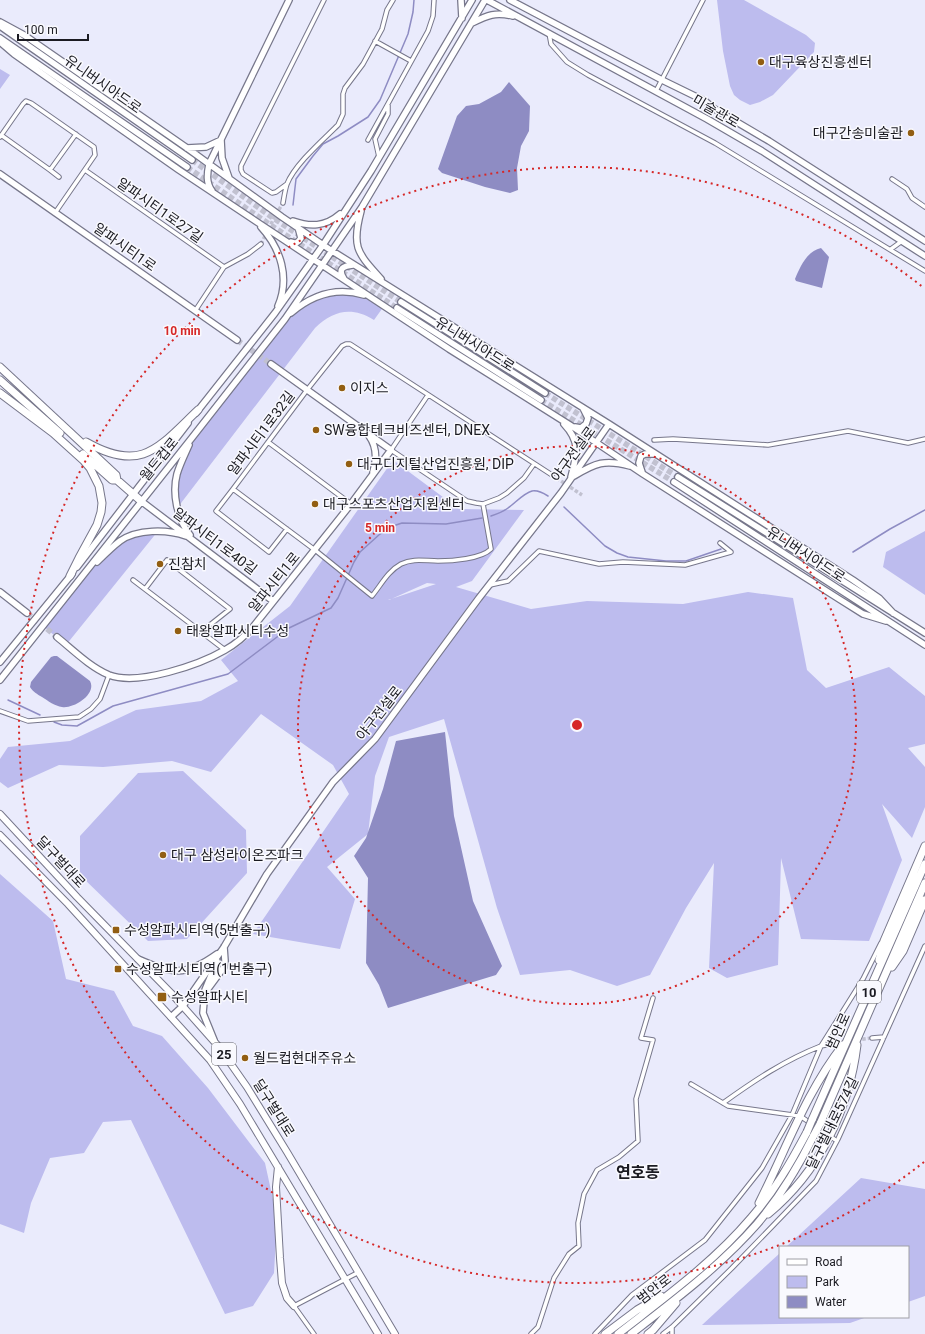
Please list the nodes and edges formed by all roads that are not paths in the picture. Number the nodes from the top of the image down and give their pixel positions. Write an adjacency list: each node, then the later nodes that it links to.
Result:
1 (289, 0): 25 (main road)
2 (324, 0): 40 (street)
3 (393, 0): 18 (street)
4 (434, 0): 19 (street)
5 (461, 0): 10 (main road)
6 (472, 0): 10 (main road, 월드컵로)
7 (486, 0): 12 (main road); 13 (main road, 미술관로)
8 (510, 0): 20 (main road, 미술관로)
9 (702, 0): 20 (street)
10 (462, 18): 28 (main road, 월드컵로)
11 (0, 22): 27 (main road)
12 (472, 23): 13 (main road); 43 (main road)
13 (534, 25): 15 (main road, 미술관로)
14 (0, 26): 31 (main road, 유니버시아드로)
15 (549, 33): 21 (main road, 미술관로); 55 (street)
16 (0, 38): 33 (main road, 유니버시아드로)
17 (0, 42): 41 (main road)
18 (375, 42): 19 (street); 40 (street)
19 (411, 61): 22 (street)
20 (662, 80): 21 (street); 51 (main road, 미술관로)
21 (656, 91): 50 (main road, 미술관로)
22 (388, 104): 26 (street); 29 (street)
23 (76, 134): 24 (street); 34 (street); 35 (street)
24 (0, 136): 34 (street)
25 (221, 140): 27 (main road); 32 (main road); 38 (main road)
26 (368, 140)
27 (187, 148): 32 (main road)
28 (385, 148): 29 (street); 30 (main road, 월드컵로)
29 (378, 150): 30 (street)
30 (379, 158): 45 (main road, 월드컵로)
31 (192, 160)
32 (209, 164): 38 (main road); 41 (main road)
33 (187, 167)
34 (50, 170): 37 (street)
35 (85, 170): 46 (street); 61 (street, 알파시티1로27길)
36 (0, 174): 46 (main road, 알파시티1로)
37 (60, 177)
38 (229, 178): 47 (main road)
39 (892, 179): 44 (street)
40 (287, 184): 42 (street)
41 (215, 194): 48 (main road)
42 (283, 203)
43 (362, 207): 56 (main road, 월드컵로); 64 (main road)
44 (925, 207)
45 (345, 210): 47 (main road); 54 (main road, 월드컵로)
46 (55, 213): 68 (main road, 알파시티1로)
47 (282, 216): 49 (main road)
48 (257, 222): 52 (main road); 69 (main road)
49 (298, 227): 52 (main road); 54 (main road)
50 (902, 241): 55 (street); 57 (main road, 미술관로)
51 (925, 241)
52 (288, 242): 58 (main road)
53 (261, 244): 61 (street)
54 (323, 245): 56 (main road); 58 (main road, 월드컵로)
55 (891, 249): 62 (street)
56 (332, 251): 59 (main road, 월드컵로); 60 (main road)
57 (925, 256)
58 (313, 258): 59 (main road); 69 (main road, 월드컵로)
59 (322, 265): 63 (main road); 70 (main road, 월드컵로)
60 (353, 265): 63 (main road); 64 (main road)
61 (224, 267): 68 (street)
62 (925, 271)
63 (344, 280): 65 (main road)
64 (385, 284): 80 (main road)
65 (377, 301): 70 (main road); 82 (main road)
66 (401, 302): 77 (main road, 유니버시아드로)
67 (397, 308): 79 (main road, 유니버시아드로)
68 (195, 311): 71 (main road, 알파시티1로)
69 (275, 313): 81 (main road, 월드컵로)
70 (285, 319): 87 (main road, 월드컵로)
71 (237, 340)
72 (271, 364): 75 (main road)
73 (0, 367): 86 (highway)
74 (0, 380): 100 (highway)
75 (307, 390): 78 (street, 알파시티1로32길); 85 (main road); 90 (street, 알파시티1로32길)
76 (0, 393): 111 (highway)
77 (544, 393)
78 (428, 395): 92 (street); 94 (street, 알파시티1로32길)
79 (541, 400)
80 (583, 408): 83 (main road); 84 (main road)
81 (198, 410): 86 (highway); 102 (main road, 월드컵로)
82 (559, 418): 84 (main road); 99 (main road)
83 (609, 424): 91 (main road, 야구전설로); 93 (main road)
84 (573, 427): 91 (main road)
85 (367, 433): 92 (main road); 98 (main road)
86 (76, 437): 100 (highway)
87 (191, 439): 103 (main road, 월드컵로); 107 (main road)
88 (925, 439): 89 (street)
89 (654, 440)
90 (268, 442): 101 (street, 알파시티1로32길); 104 (street)
91 (597, 443): 95 (main road); 99 (main road, 야구전설로)
92 (391, 450): 98 (main road, 알파시티1로); 105 (street)
93 (655, 454): 96 (main road); 118 (main road)
94 (534, 464): 97 (street, 알파시티1로32길); 105 (street)
95 (636, 468): 96 (main road); 99 (main road)
96 (643, 474): 119 (main road)
97 (552, 475)
98 (372, 477): 104 (main road, 알파시티1로)
99 (571, 479): 113 (main road, 야구전설로)
100 (117, 480): 102 (highway)
101 (233, 489): 106 (street, 알파시티1로32길); 106 (street, 알파시티1로32길)
102 (134, 494): 103 (highway); 111 (main road, 월드컵로)
103 (141, 501): 107 (main road, 알파시티1로40길); 110 (main road, 월드컵로)
104 (351, 504): 109 (main road, 알파시티1로)
105 (483, 504): 109 (street, 알파시티1로32길)
106 (287, 529): 109 (street, 알파시티1로32길)
107 (193, 540): 110 (main road); 116 (main road, 알파시티1로40길)
108 (720, 543): 113 (street)
109 (315, 550): 116 (main road, 알파시티1로)
110 (84, 575): 127 (main road, 월드컵로)
111 (70, 576): 125 (main road, 월드컵로)
112 (133, 580): 114 (street)
113 (490, 585): 137 (main road, 야구전설로)
114 (144, 589): 120 (street); 120 (street)
115 (0, 592): 117 (main road)
116 (274, 601): 124 (main road, 알파시티1로)
117 (27, 613)
118 (893, 613): 119 (main road, 유니버시아드로); 121 (main road, 유니버시아드로)
119 (886, 621): 123 (main road, 유니버시아드로)
120 (201, 632): 124 (street)
121 (925, 633)
122 (57, 637): 126 (main road, 알파시티1로)
123 (925, 645)
124 (225, 650): 126 (main road, 알파시티1로)
125 (0, 662)
126 (109, 675): 128 (street)
127 (0, 680)
128 (0, 711)
129 (0, 814): 139 (main road, 달구벌대로 / 25)
130 (0, 835): 145 (main road, 달구벌대로 / 25)
131 (925, 846): 134 (highway)
132 (925, 864): 140 (highway, 범안로 / 10)
133 (925, 883): 141 (highway, 범안로 / 10)
134 (904, 893): 140 (highway); 152 (street)
135 (925, 900): 141 (highway)
136 (925, 946): 138 (street, 달구벌대로574길)
137 (223, 948): 139 (main road); 142 (main road); 142 (main road); 144 (main road, 야구전설로)
138 (924, 952): 148 (street, 달구벌대로574길)
139 (137, 959): 144 (main road, 달구벌대로 / 25)
140 (875, 978): 147 (highway, 범안로 / 10)
141 (881, 983): 146 (highway, 범안로 / 10)
142 (204, 996): 150 (main road)
143 (653, 998): 171 (street)
144 (183, 1006): 145 (main road, 야구전설로); 150 (main road, 달구벌대로 / 25)
145 (171, 1017): 159 (main road, 달구벌대로 / 25)
146 (858, 1036): 157 (highway); 161 (highway, 범안로 / 10, bridge)
147 (850, 1037): 156 (highway); 160 (highway, 범안로 / 10, bridge)
148 (884, 1037): 149 (street); 158 (street, 달구벌대로574길)
149 (872, 1038)
150 (215, 1042): 162 (main road, 달구벌대로 / 25)
151 (835, 1043): 152 (street)
152 (821, 1046): 154 (street); 155 (street)
153 (691, 1084): 154 (street)
154 (723, 1103): 155 (street)
155 (792, 1115): 156 (street); 172 (street)
156 (800, 1116): 157 (street); 160 (highway)
157 (830, 1137): 158 (street); 161 (highway)
158 (837, 1142): 167 (street, 달구벌대로574길)
159 (278, 1167): 163 (main road, 달구벌대로 / 25); 166 (main road)
160 (752, 1218): 164 (highway, 범안로 / 10)
161 (758, 1223): 165 (highway, 범안로 / 10)
162 (359, 1272): 163 (street); 170 (main road, 달구벌대로 / 25)
163 (346, 1280): 166 (street); 169 (main road, 달구벌대로 / 25)
164 (680, 1285): 173 (highway); 174 (highway, 범안로 / 10)
165 (686, 1291): 175 (highway, 범안로 / 10); 176 (highway)
166 (294, 1306): 168 (street)
167 (672, 1326): 177 (street, 달구벌대로574길); 178 (street)
168 (314, 1334)
169 (378, 1334)
170 (395, 1334)
171 (531, 1334)
172 (595, 1334)
173 (605, 1334)
174 (618, 1334)
175 (631, 1334)
176 (648, 1334)
177 (663, 1334)
178 (672, 1334)

